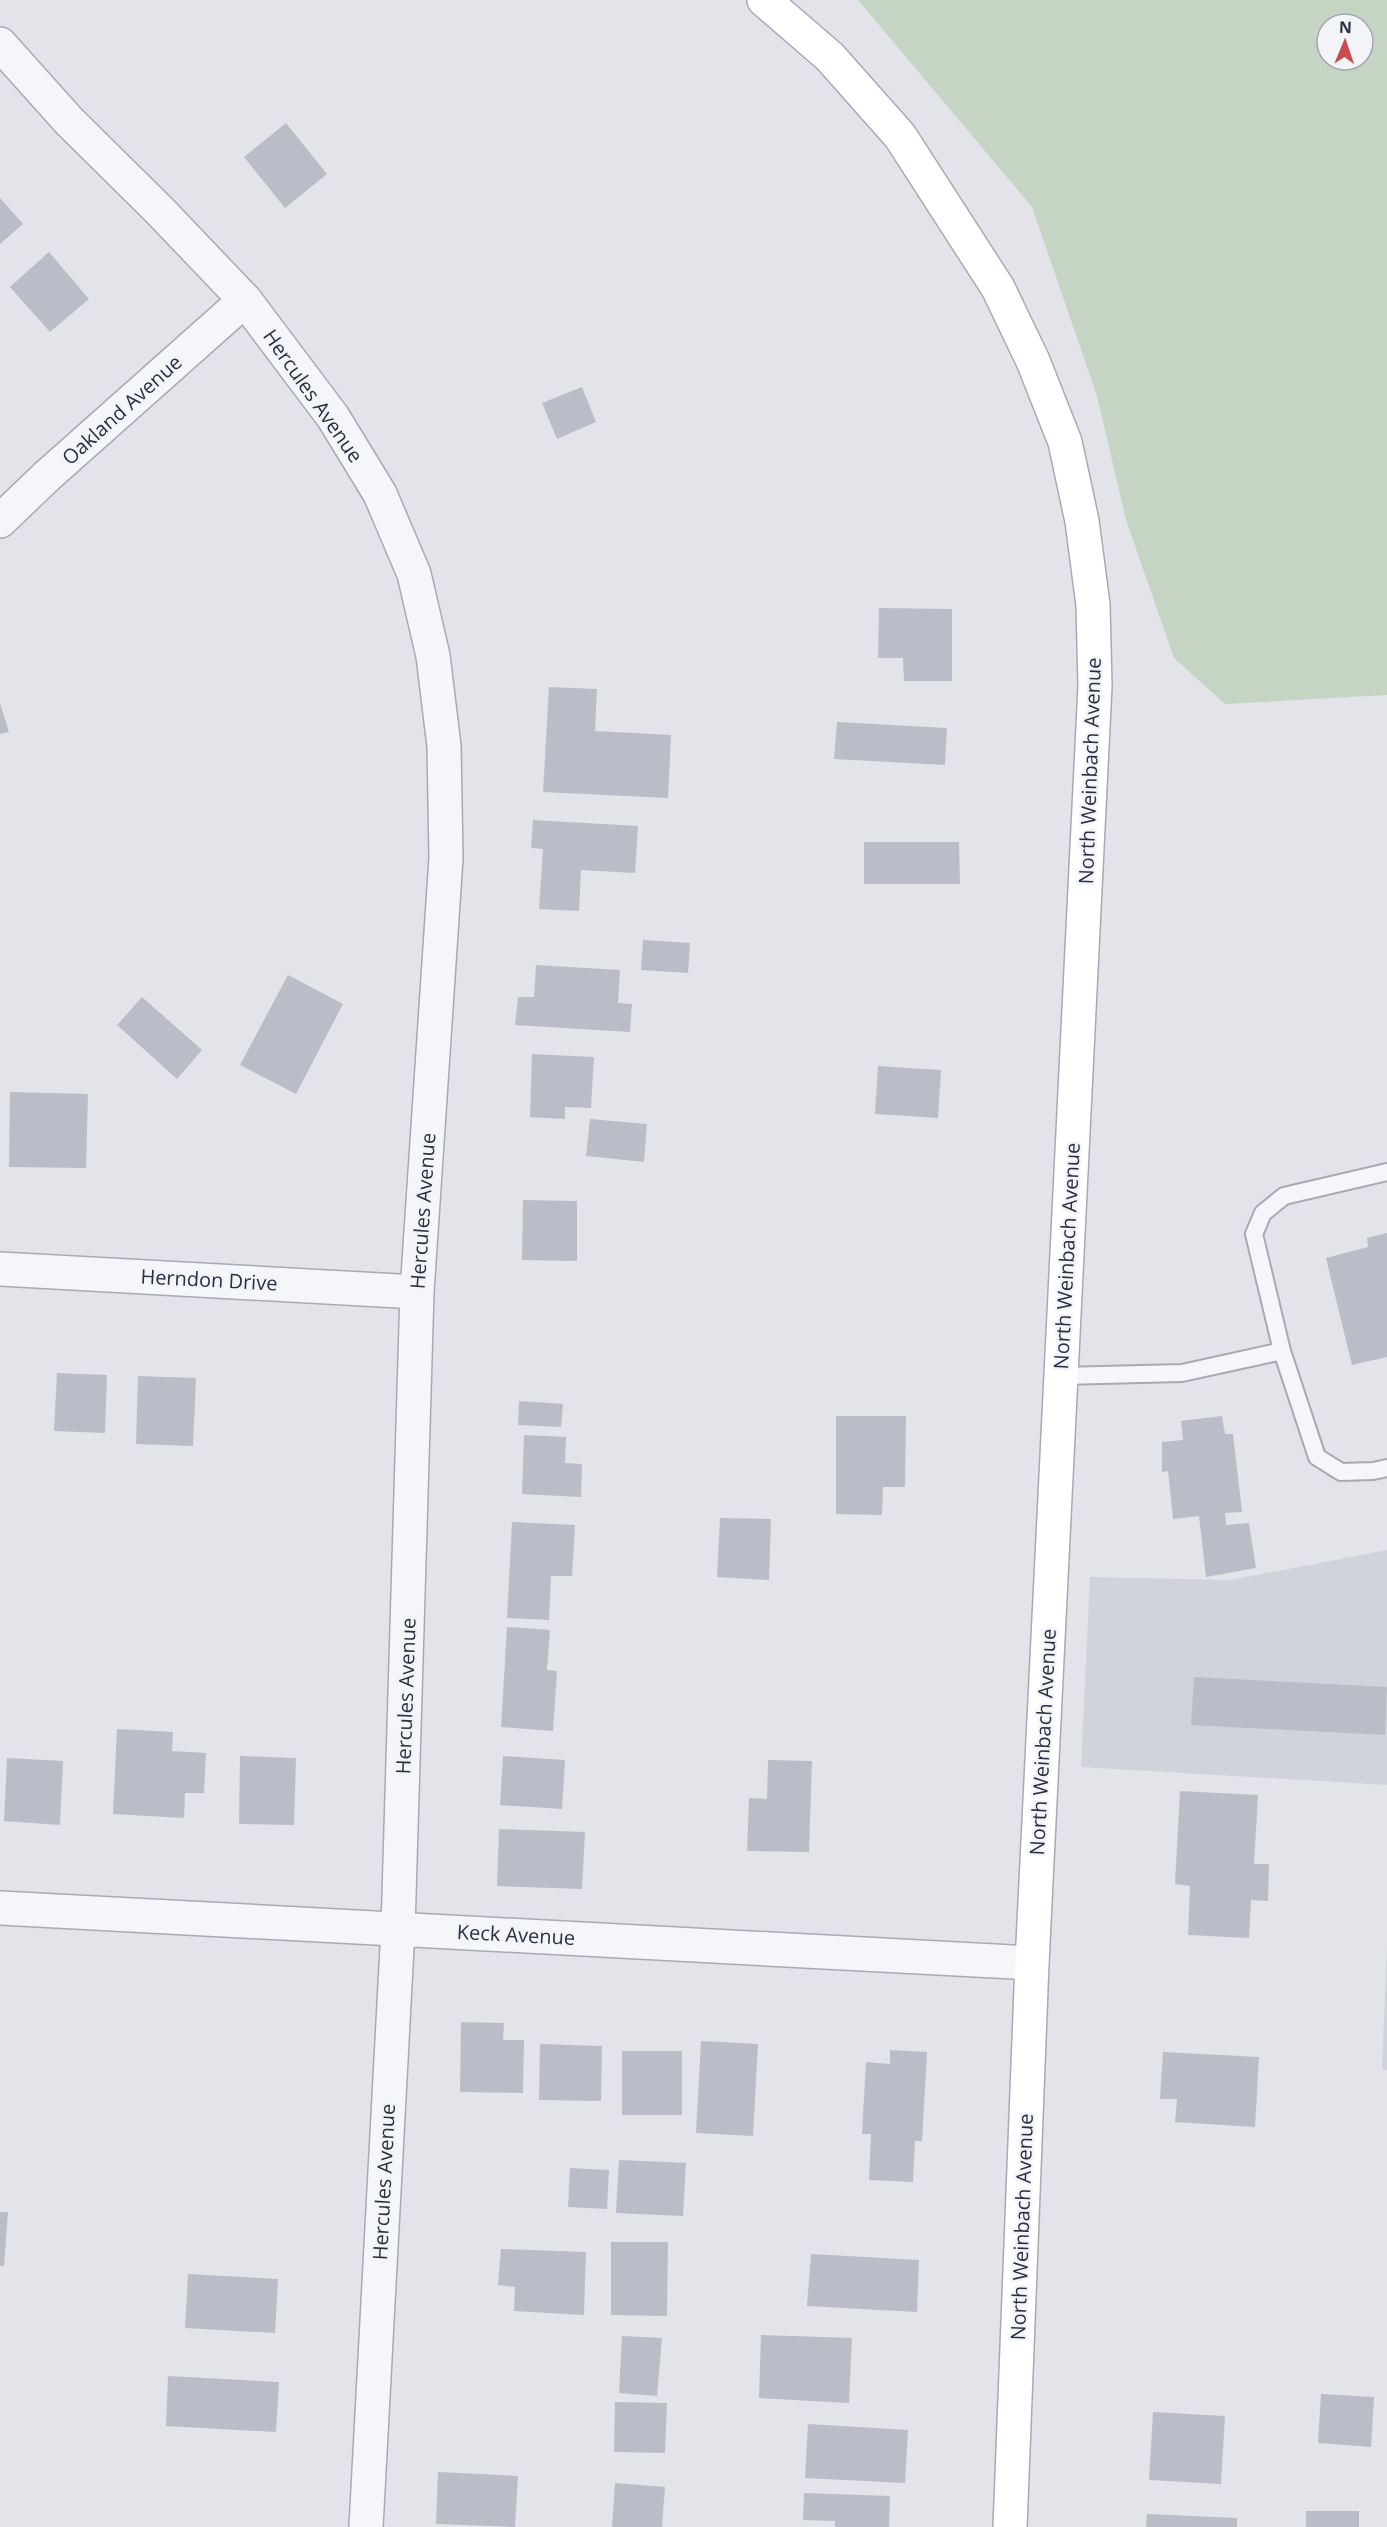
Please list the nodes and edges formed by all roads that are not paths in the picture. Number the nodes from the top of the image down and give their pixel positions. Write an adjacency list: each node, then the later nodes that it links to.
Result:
1 (764, 0): 9 (main road, North Weinbach Avenue)
2 (0, 44): 3 (street, Hercules Avenue)
3 (244, 300): 4 (street, Oakland Avenue); 7 (street, Hercules Avenue)
4 (0, 521)
5 (1387, 1172): 8 (lane)
6 (0, 1269): 7 (street, Herndon Drive)
7 (417, 1292): 12 (street, Hercules Avenue)
8 (1282, 1351): 9 (lane); 10 (lane)
9 (1061, 1376): 13 (main road, North Weinbach Avenue)
10 (1387, 1468)
11 (0, 1908): 12 (street, Keck Avenue)
12 (398, 1929): 13 (street, Keck Avenue); 14 (street, Hercules Avenue)
13 (1032, 1963): 15 (main road, North Weinbach Avenue)
14 (366, 2527)
15 (1010, 2527)

